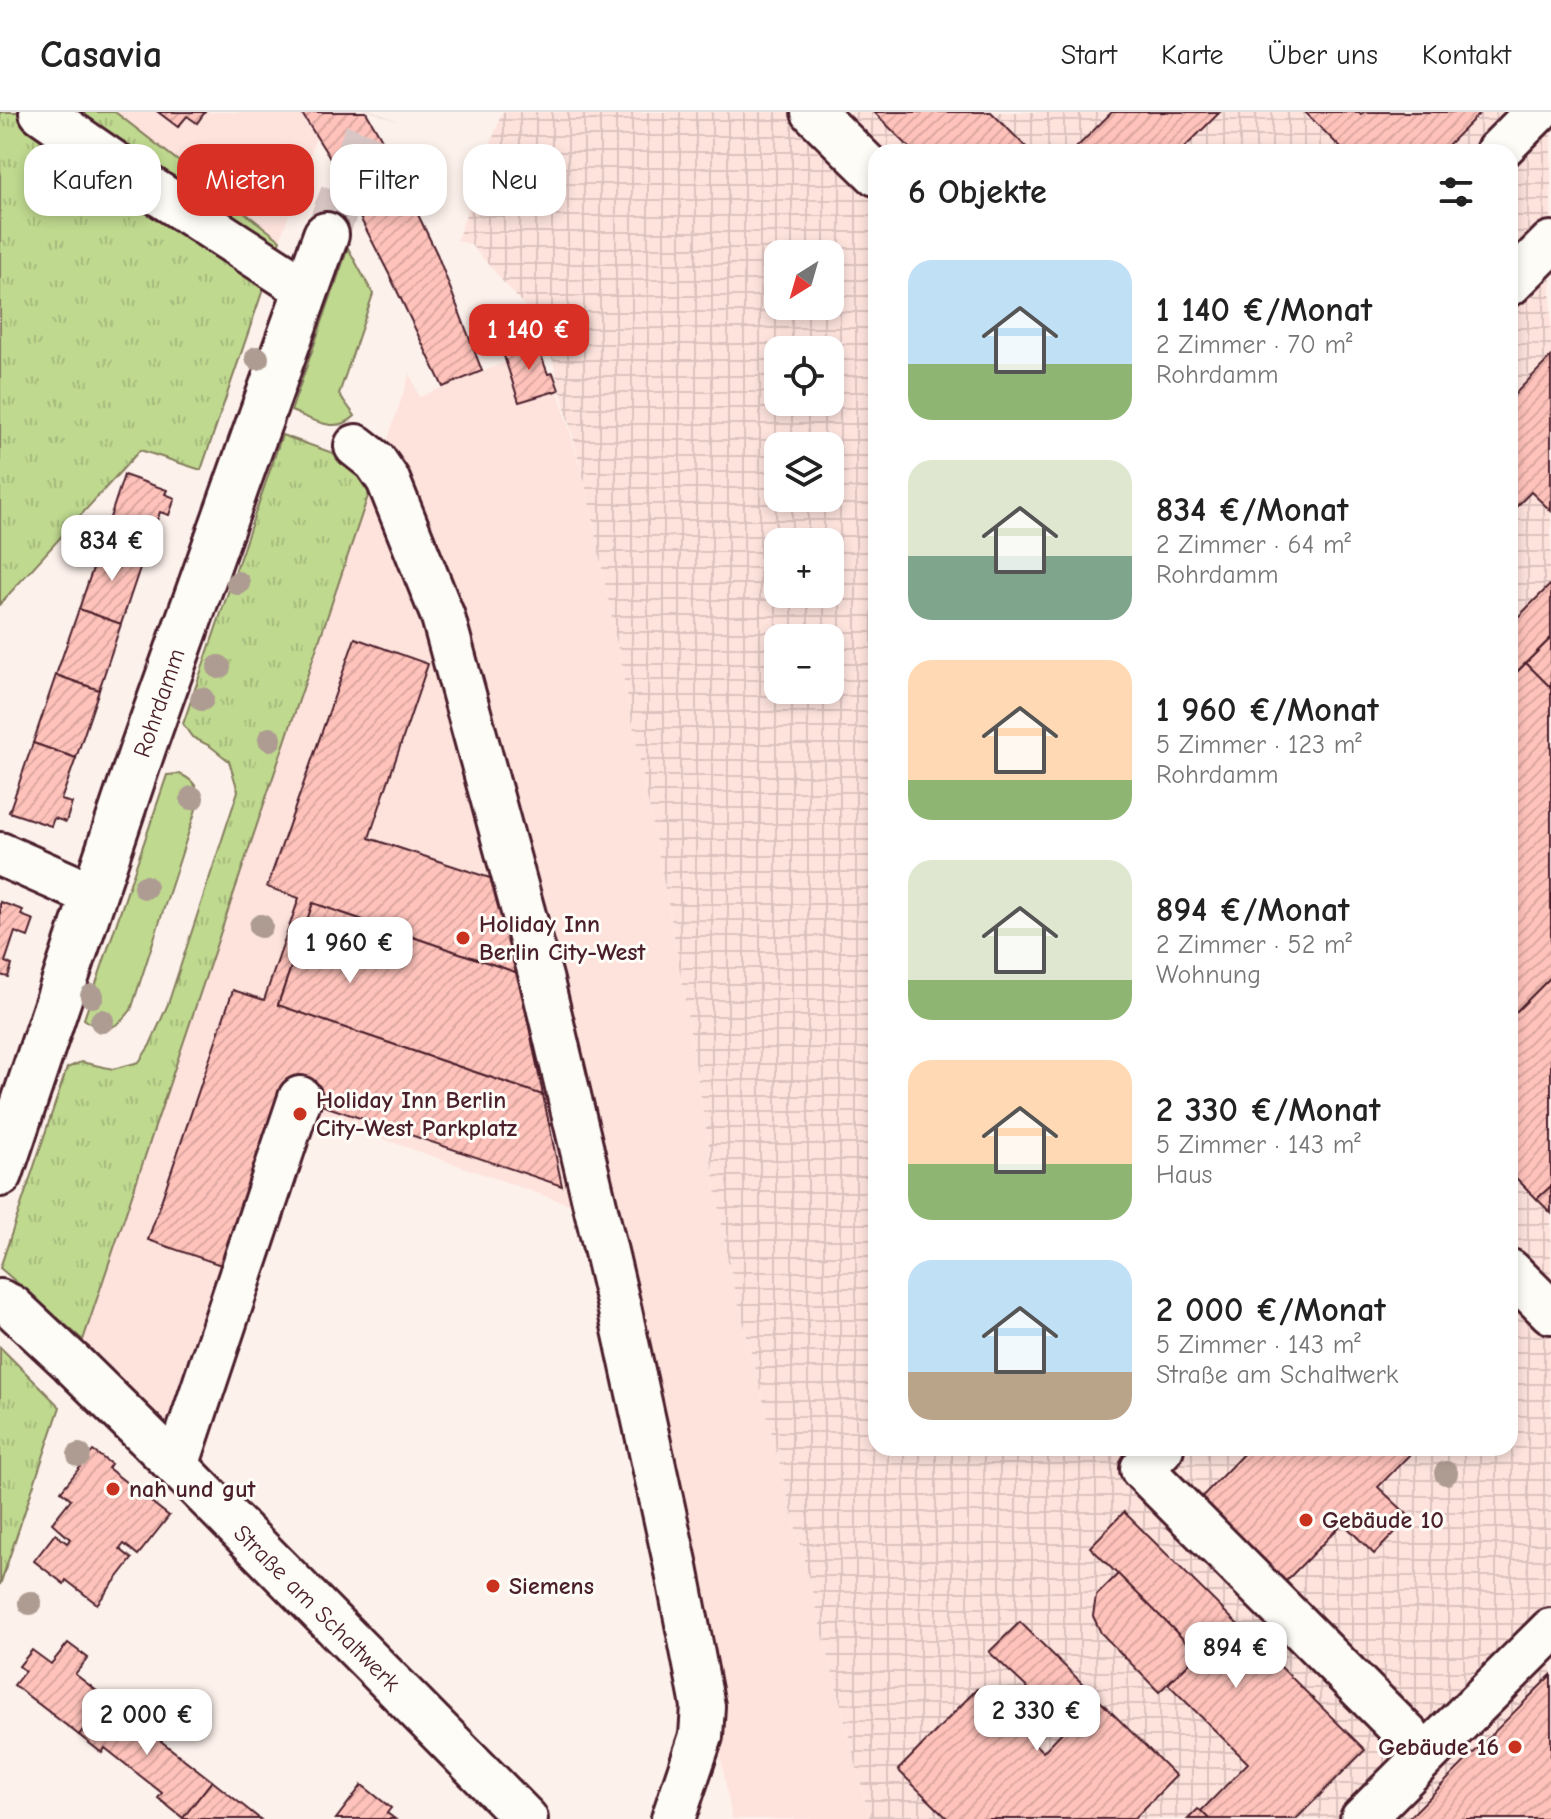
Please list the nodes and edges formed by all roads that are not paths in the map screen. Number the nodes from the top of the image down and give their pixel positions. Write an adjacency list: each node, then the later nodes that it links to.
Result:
1 (41, 112): 10 (street)
2 (813, 112): 6 (street)
3 (1537, 112): 4 (street); 5 (street)
4 (1551, 125)
5 (1505, 144)
6 (868, 166)
7 (326, 235): 10 (main road, Rohrdamm)
8 (1551, 243): 9 (street)
9 (1518, 276)
10 (306, 289): 13 (main road, Rohrdamm)
11 (356, 446): 24 (street)
12 (0, 854): 13 (street)
13 (93, 895): 15 (main road, Rohrdamm)
14 (300, 1098): 20 (street)
15 (0, 1174)
16 (1518, 1279): 18 (street)
17 (0, 1301): 20 (street, Straße am Schaltwerk)
18 (1551, 1312)
19 (1154, 1456): 22 (street)
20 (177, 1466): 23 (street, Straße am Schaltwerk)
21 (1551, 1630): 22 (street)
22 (1426, 1754): 25 (street)
23 (526, 1819)
24 (673, 1819)
25 (1362, 1819)

